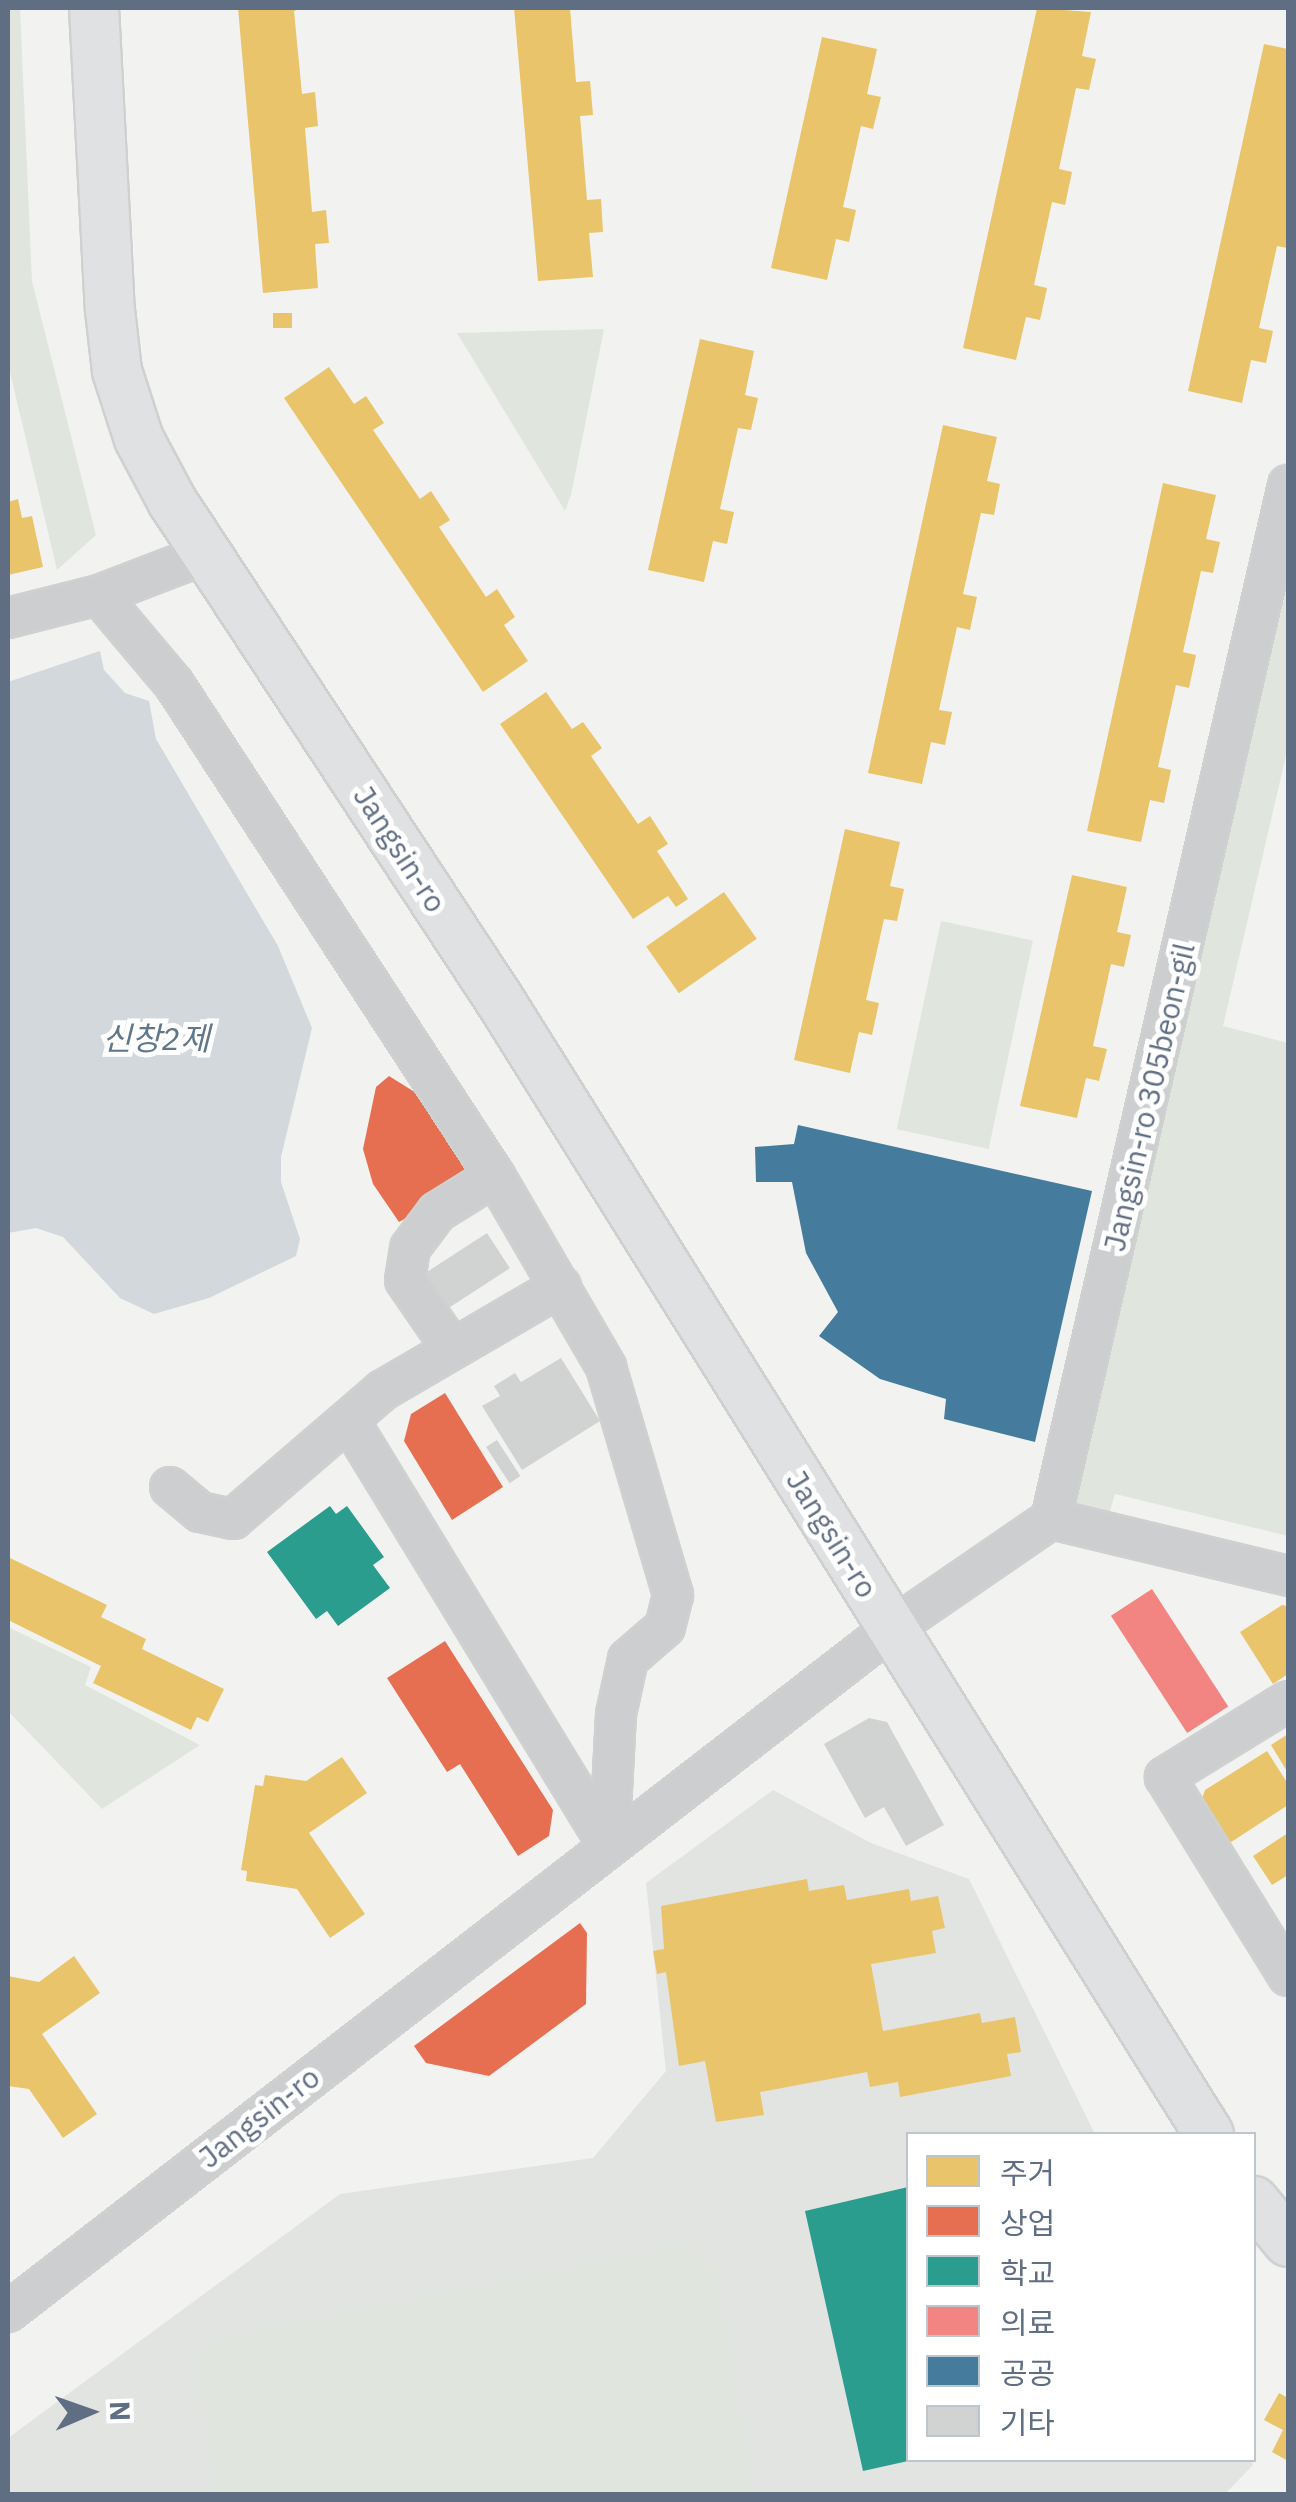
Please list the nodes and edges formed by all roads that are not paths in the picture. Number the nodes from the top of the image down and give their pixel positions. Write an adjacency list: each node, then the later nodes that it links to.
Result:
1 (94, 8): 3 (main road, Jangsin-ro)
2 (1288, 485): 11 (street, Jangsin-ro 305beon-gil)
3 (206, 554): 4 (street); 13 (main road, Jangsin-ro)
4 (99, 595): 5 (street); 6 (street)
5 (8, 618)
6 (495, 1176): 7 (street); 8 (street)
7 (561, 1286): 8 (street); 15 (street)
8 (451, 1347): 9 (street)
9 (351, 1424): 10 (street); 15 (street)
10 (170, 1487)
11 (1051, 1519): 12 (street); 13 (street)
12 (1288, 1576)
13 (890, 1629): 15 (street, Jangsin-ro); 17 (main road, Jangsin-ro)
14 (1288, 1701): 16 (street)
15 (609, 1847): 20 (street, Jangsin-ro)
16 (1288, 1976)
17 (1208, 2132)
18 (1256, 2202): 19 (main road)
19 (1288, 2242)
20 (8, 2312)

